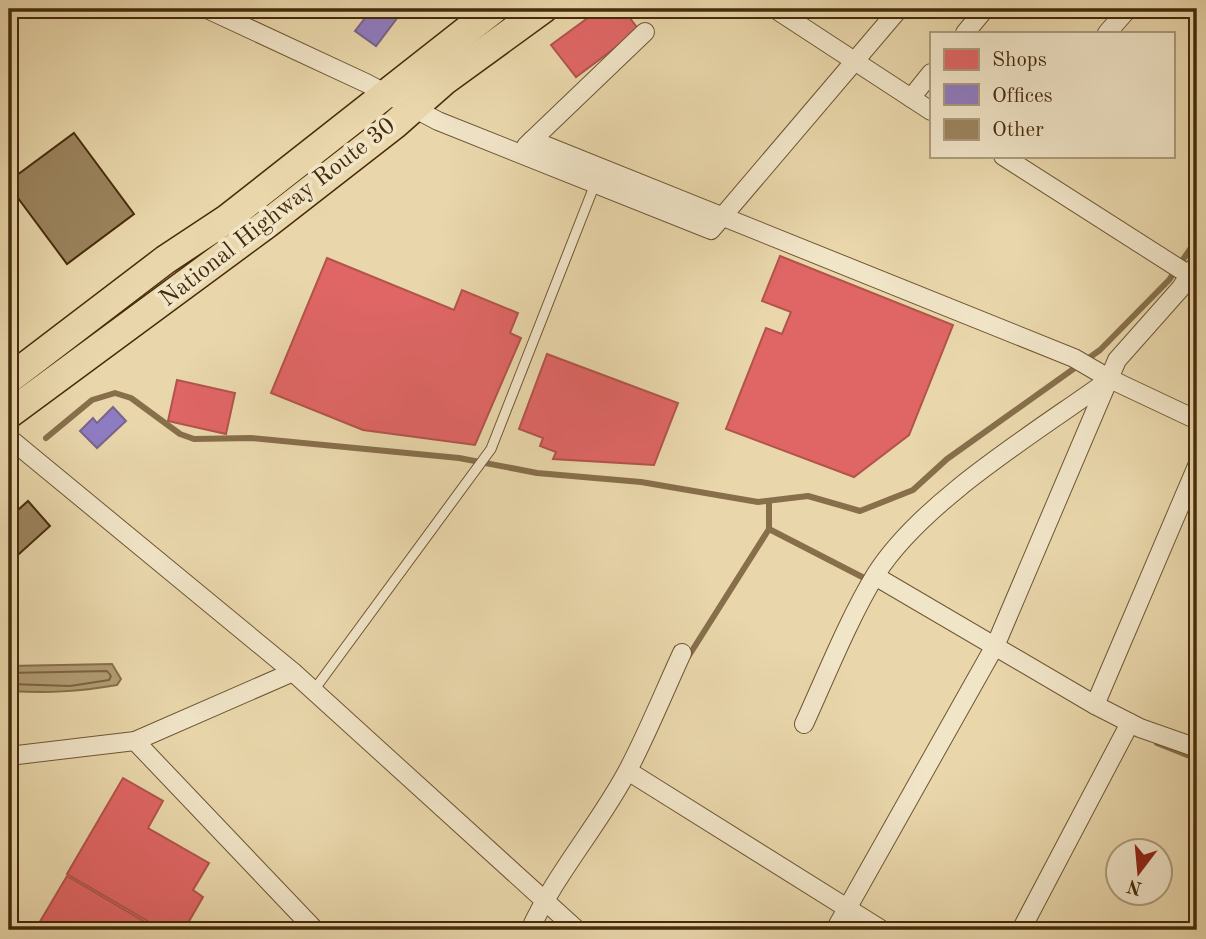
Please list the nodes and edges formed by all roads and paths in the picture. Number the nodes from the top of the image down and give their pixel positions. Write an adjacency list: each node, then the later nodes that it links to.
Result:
1 (494, 9): 14 (highway, National Highway Route 30)
2 (543, 9): 14 (highway, National Highway Route 30)
3 (899, 9): 11 (street)
4 (985, 9): 9 (street)
5 (1128, 9): 10 (street)
6 (212, 10): 14 (street)
7 (779, 10): 11 (street)
8 (645, 32): 16 (street)
9 (966, 32)
10 (1108, 32)
11 (855, 61): 13 (street); 20 (street)
12 (930, 74): 13 (street)
13 (911, 98): 15 (street)
14 (400, 101): 17 (street); 22 (highway, National Highway Route 30); 24 (highway, National Highway Route 30)
15 (930, 110)
16 (532, 140): 17 (street); 20 (street)
17 (519, 154): 19 (street)
18 (1006, 158): 21 (street)
19 (595, 184): 20 (street); 32 (lane)
20 (723, 215): 23 (street)
21 (1187, 270): 23 (street)
22 (9, 379)
23 (1110, 379): 25 (street); 28 (street); 29 (street)
24 (9, 414)
25 (1197, 420)
26 (9, 438): 31 (street)
27 (1197, 466): 33 (street)
28 (873, 580): 29 (street); 34 (street)
29 (993, 649): 33 (street); 41 (street)
30 (682, 653): 39 (street)
31 (293, 672): 32 (street); 36 (street)
32 (314, 690): 40 (street)
33 (1095, 705): 35 (street)
34 (804, 724)
35 (1128, 727): 37 (street); 47 (street)
36 (135, 741): 38 (street); 42 (street)
37 (1197, 748)
38 (9, 756)
39 (628, 771): 40 (street); 41 (street)
40 (544, 901): 43 (street); 44 (street)
41 (849, 909): 45 (street); 46 (street)
42 (315, 930)
43 (530, 930)
44 (577, 930)
45 (835, 930)
46 (882, 930)
47 (1021, 930)

